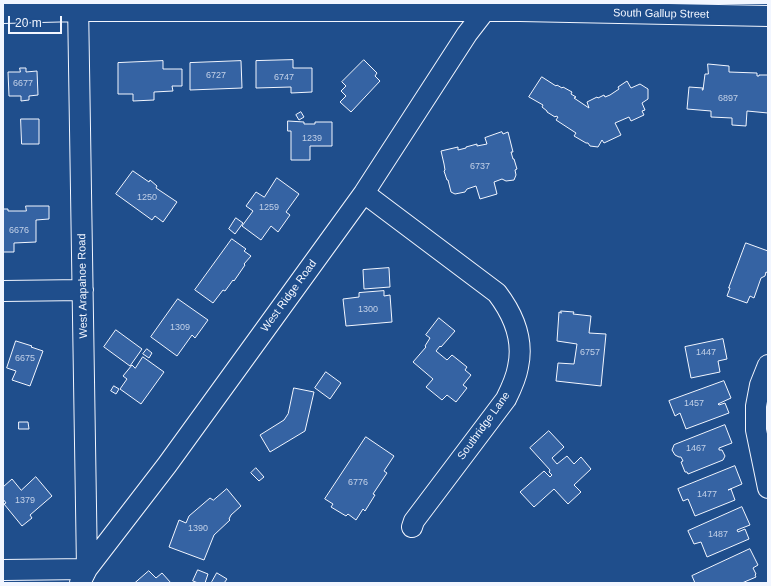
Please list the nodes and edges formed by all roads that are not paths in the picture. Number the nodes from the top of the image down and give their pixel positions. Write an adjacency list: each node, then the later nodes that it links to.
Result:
1 (78, 7): 2 (street, South Gallup Street); 3 (street, South Gallup Street); 6 (street, West Arapahoe Road)
2 (487, 7): 4 (street, South Gallup Street); 5 (street, West Ridge Road)
3 (3, 13)
4 (768, 16)
5 (364, 193): 10 (street, Southridge Lane); 12 (street, West Ridge Road)
6 (83, 290): 7 (street); 12 (street, West Arapahoe Road)
7 (3, 291)
8 (768, 365): 9 (street)
9 (768, 488)
10 (412, 526)
11 (3, 570): 12 (street)
12 (84, 576)

